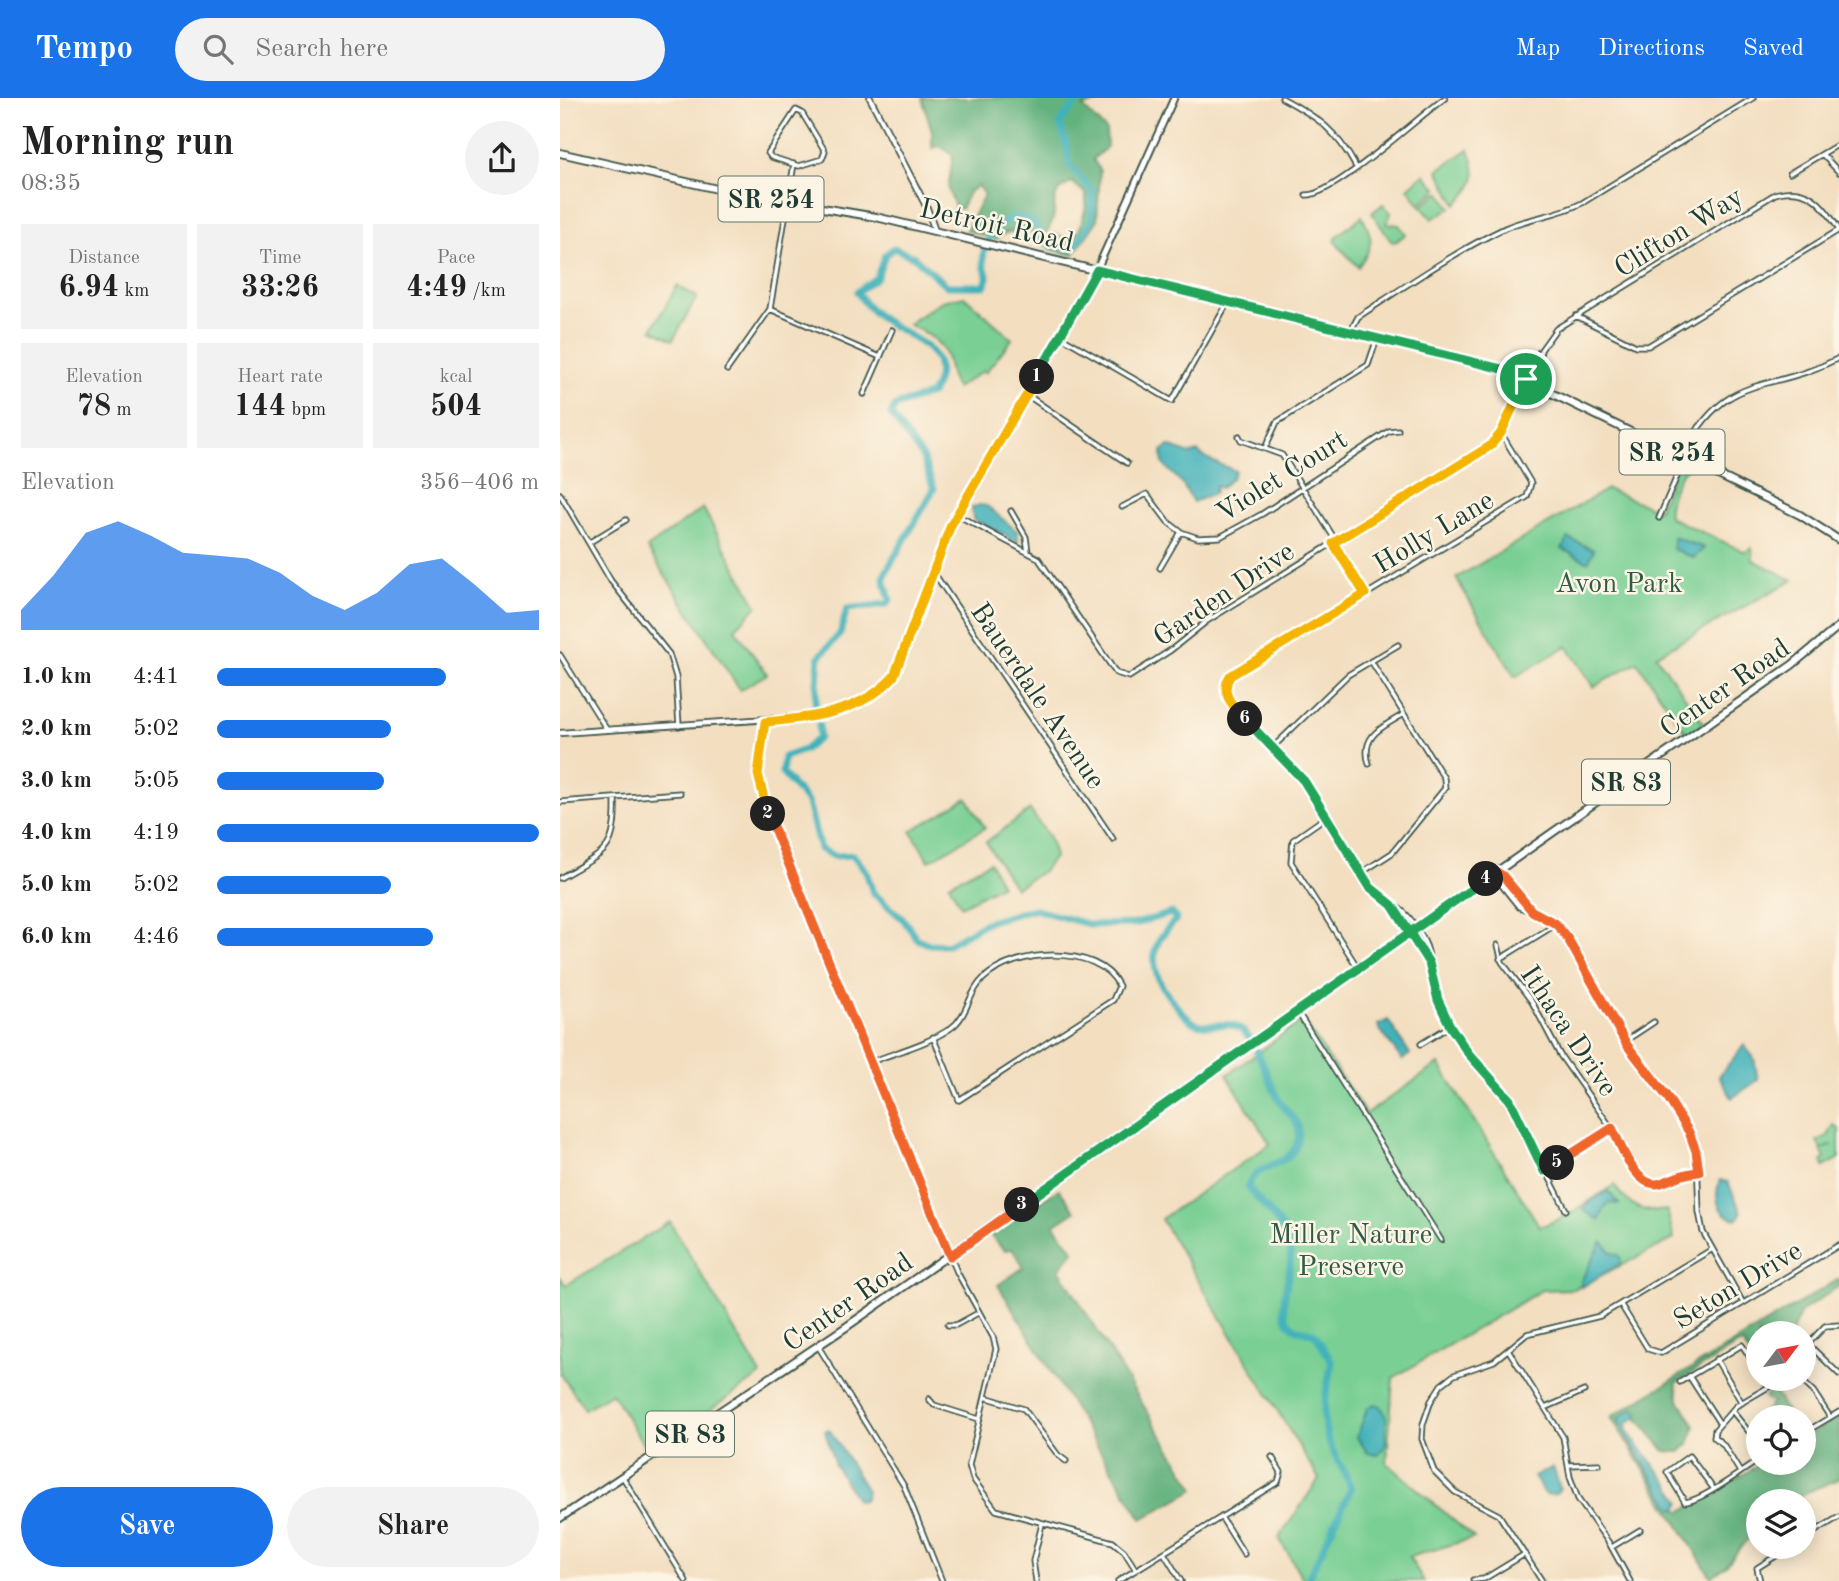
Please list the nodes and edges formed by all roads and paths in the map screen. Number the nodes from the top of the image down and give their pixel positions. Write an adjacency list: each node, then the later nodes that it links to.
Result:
1 (870, 98): 16 (street)
2 (1174, 98): 17 (main road)
3 (1282, 98): 10 (street)
4 (1445, 98): 10 (street)
5 (1753, 98): 22 (street)
6 (1839, 144): 8 (street)
7 (560, 153): 14 (main road, Detroit Road / SR 254)
8 (1822, 154): 11 (street); 12 (street)
9 (794, 164): 9 (street); 14 (street)
10 (1356, 167): 13 (street)
11 (1839, 172)
12 (1790, 173)
13 (1306, 195)
14 (788, 202): 16 (main road, Detroit Road / SR 254); 19 (street)
15 (1839, 230): 20 (street); 20 (street, Clifton Way)
16 (935, 231): 17 (main road, Detroit Road / SR 254)
17 (1097, 270): 18 (main road, Detroit Road / SR 254); 23 (street)
18 (1228, 302): 22 (main road, Detroit Road / SR 254); 23 (street)
19 (770, 309): 25 (street); 27 (street)
20 (1576, 316): 28 (street, Clifton Way)
21 (892, 330): 25 (street)
22 (1350, 332): 24 (main road, Detroit Road / SR 254)
23 (1060, 336): 30 (street)
24 (1377, 338): 28 (main road, Detroit Road / SR 254); 34 (street)
25 (880, 357): 29 (street)
26 (1839, 358): 35 (street)
27 (727, 370)
28 (1526, 379): 32 (street, Garden Drive); 35 (main road, Detroit Road / SR 254)
29 (864, 394)
30 (1027, 395): 36 (street); 41 (street)
31 (1398, 430): 37 (street, Violet Court)
32 (1501, 433): 47 (street, Garden Drive); 51 (street, Holly Lane)
33 (1238, 436): 34 (street)
34 (1265, 448): 37 (street)
35 (1685, 456): 42 (street); 45 (main road, Detroit Road / SR 254)
36 (1127, 463)
37 (1301, 485): 44 (street, Violet Court); 47 (street)
38 (560, 494): 46 (street)
39 (1122, 507): 44 (street)
40 (1011, 511): 48 (street)
41 (957, 515): 48 (street); 50 (street)
42 (1659, 518)
43 (626, 520): 46 (street)
44 (1181, 532): 49 (street)
45 (1839, 540)
46 (590, 542): 58 (street)
47 (1334, 542): 48 (street, Garden Drive); 51 (street)
48 (1028, 552)
49 (1160, 568)
50 (933, 572): 57 (street); 67 (street, Bauerdale Avenue)
51 (1365, 594): 61 (street, Holly Lane)
52 (1839, 626): 69 (main road, Center Road / SR 83)
53 (1398, 645): 55 (street)
54 (560, 655): 59 (street)
55 (1371, 661): 56 (street); 61 (street)
56 (1404, 714): 62 (street); 68 (street)
57 (765, 722): 58 (street); 84 (street)
58 (679, 726): 59 (street)
59 (607, 730): 60 (street)
60 (560, 733)
61 (1272, 748): 66 (street)
62 (1369, 764)
63 (680, 793): 64 (street)
64 (615, 799): 65 (street); 70 (street)
65 (560, 802)
66 (1326, 817): 68 (street); 77 (street)
67 (1113, 839)
68 (1361, 873): 71 (street)
69 (1498, 873): 72 (street); 73 (main road, Center Road / SR 83)
70 (560, 878)
71 (1392, 905): 73 (street); 73 (street)
72 (1556, 924): 75 (street, Ithaca Drive); 82 (street)
73 (1412, 931): 76 (street); 76 (street); 77 (main road, Center Road / SR 83)
74 (1498, 945): 75 (street, Ithaca Drive)
75 (1500, 959): 85 (street, Ithaca Drive)
76 (1429, 963): 80 (street)
77 (1358, 968): 78 (main road, Center Road / SR 83)
78 (1297, 1011): 89 (street); 92 (main road, Center Road / SR 83)
79 (1654, 1022): 82 (street)
80 (1450, 1026): 83 (street); 86 (street)
81 (933, 1037): 81 (street); 84 (street)
82 (1625, 1041): 87 (street)
83 (1421, 1044)
84 (871, 1062): 92 (street)
85 (1612, 1128): 86 (street); 87 (street, Ithaca Drive)
86 (1544, 1171): 88 (street)
87 (1699, 1172): 91 (street)
88 (1566, 1210)
89 (1441, 1240)
90 (1839, 1245): 93 (street, Seton Drive)
91 (1711, 1250): 93 (street); 94 (street)
92 (950, 1256): 95 (street); 99 (main road, Center Road / SR 83)
93 (1743, 1303): 94 (street, Seton Drive)
94 (1620, 1305): 100 (street)
95 (978, 1313): 96 (street); 110 (street)
96 (948, 1325)
97 (1839, 1325): 98 (street)
98 (1816, 1335)
99 (818, 1346): 127 (main road, Center Road / SR 83); 143 (street)
100 (1509, 1351): 113 (street); 138 (street)
101 (1746, 1351): 103 (street)
102 (1816, 1354): 104 (street)
103 (1716, 1359): 105 (street); 112 (street)
104 (1839, 1374)
105 (1689, 1376): 106 (street); 118 (street)
106 (1680, 1382)
107 (1584, 1391): 113 (street)
108 (1762, 1391): 112 (street)
109 (1813, 1391): 116 (street)
110 (985, 1396): 117 (street); 122 (street)
111 (929, 1399): 117 (street)
112 (1742, 1403): 114 (street)
113 (1545, 1408): 124 (street)
114 (1732, 1411): 118 (street); 120 (street)
115 (1839, 1412): 116 (street)
116 (1830, 1417): 119 (street)
117 (979, 1419): 132 (street)
118 (1720, 1424): 126 (street)
119 (1816, 1426)
120 (1746, 1428)
121 (1272, 1457): 129 (street)
122 (1066, 1461)
123 (1599, 1464): 124 (street)
124 (1569, 1465): 135 (street)
125 (1746, 1469): 126 (street)
126 (1740, 1472): 128 (street)
127 (624, 1479): 131 (main road, Center Road / SR 83); 142 (street)
128 (1713, 1488): 128 (street)
129 (1221, 1517): 136 (street); 137 (street)
130 (1839, 1517): 134 (street)
131 (560, 1518)
132 (1042, 1524): 140 (street); 144 (street)
133 (1640, 1530): 135 (street)
134 (1816, 1531)
135 (1612, 1547): 148 (street)
136 (1164, 1553): 140 (street); 146 (street)
137 (1244, 1554)
138 (1525, 1554): 141 (street); 147 (street)
139 (1770, 1559): 149 (street)
140 (1136, 1570): 145 (street)
141 (1473, 1580)
142 (686, 1581)
143 (942, 1581)
144 (1036, 1581)
145 (1118, 1581)
146 (1181, 1581)
147 (1542, 1581)
148 (1630, 1581)
149 (1760, 1581)

